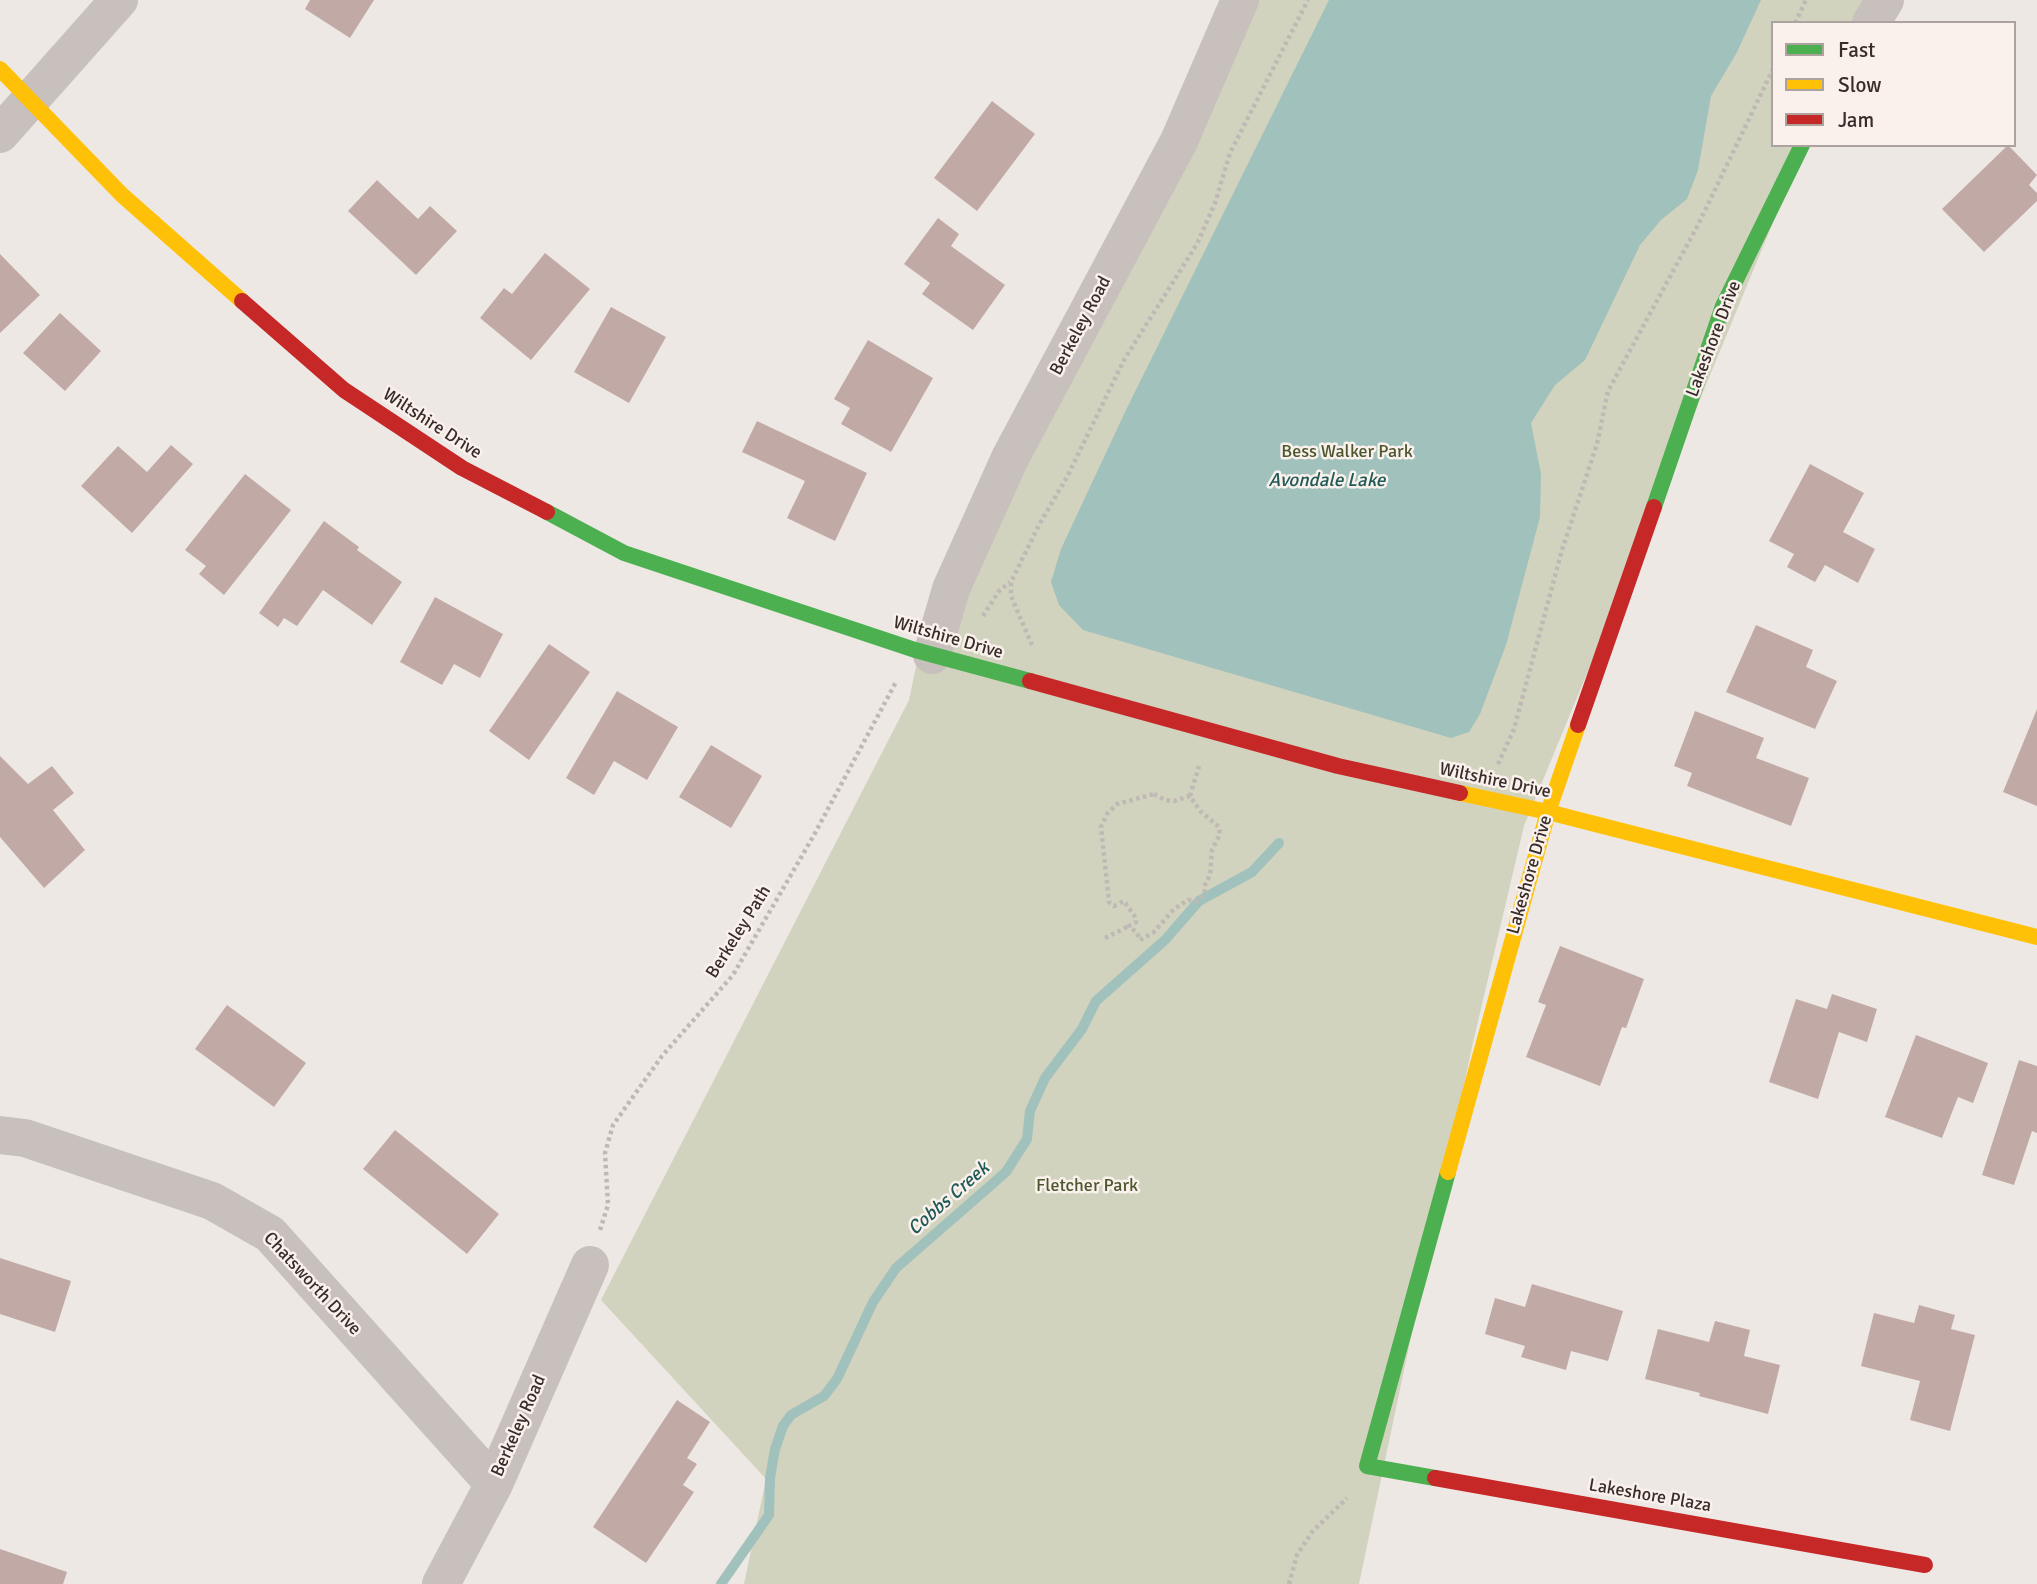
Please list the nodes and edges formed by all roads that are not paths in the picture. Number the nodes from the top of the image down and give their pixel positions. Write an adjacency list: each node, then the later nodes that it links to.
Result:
1 (120, 0): 6 (street)
2 (1241, 0): 9 (street, Berkeley Road)
3 (1885, 0): 4 (street)
4 (1872, 21)
5 (0, 69): 6 (street, Wiltshire Drive)
6 (32, 101): 7 (street); 9 (street, Wiltshire Drive)
7 (0, 134)
8 (1801, 147): 10 (street, Lakeshore Drive)
9 (924, 653): 10 (street, Wiltshire Drive)
10 (1548, 812): 11 (street, Wiltshire Drive); 14 (street, Lakeshore Drive)
11 (2037, 937)
12 (0, 1135): 15 (street, Chatsworth Drive)
13 (590, 1265): 15 (street, Berkeley Road)
14 (1367, 1466): 16 (street, Lakeshore Plaza)
15 (494, 1484): 17 (street, Berkeley Road)
16 (1925, 1565)
17 (441, 1584)

